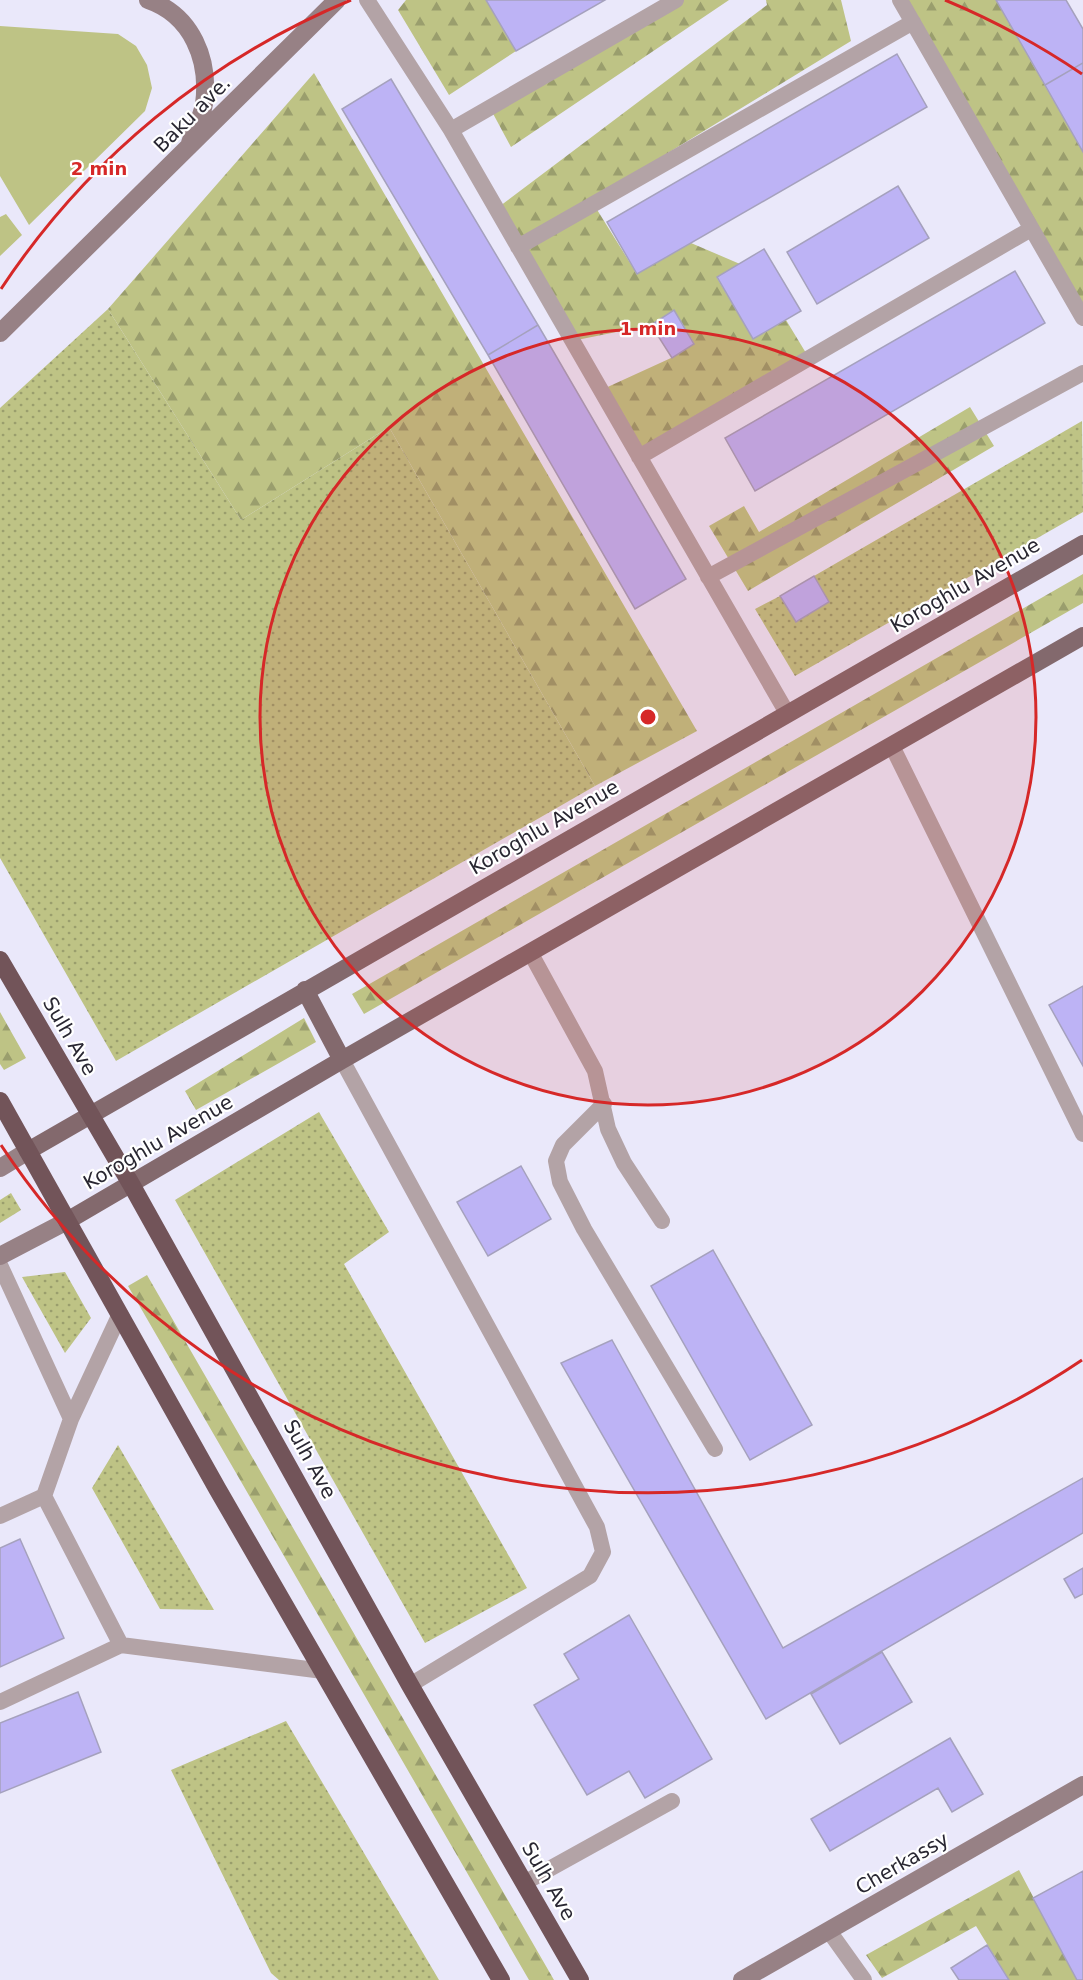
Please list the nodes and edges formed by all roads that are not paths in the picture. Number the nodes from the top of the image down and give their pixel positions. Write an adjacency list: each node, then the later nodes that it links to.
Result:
1 (148, 0): 8 (street)
2 (337, 0): 8 (street, Baku ave.)
3 (367, 0): 7 (lane)
4 (676, 0): 7 (lane)
5 (900, 0): 6 (lane)
6 (913, 22): 9 (lane); 10 (lane)
7 (451, 130): 10 (lane)
8 (187, 151): 12 (street, Baku ave.)
9 (1031, 229): 11 (lane); 14 (lane)
10 (518, 247): 14 (lane)
11 (1083, 318)
12 (0, 333)
13 (1083, 373): 16 (lane)
14 (639, 457): 16 (lane)
15 (1083, 544): 18 (main road, Koroghlu Avenue)
16 (708, 577): 18 (lane)
17 (1083, 636): 19 (main road, Koroghlu Avenue)
18 (787, 713): 22 (main road, Koroghlu Avenue)
19 (892, 746): 20 (main road, Koroghlu Avenue); 27 (lane)
20 (530, 952): 23 (main road, Koroghlu Avenue); 25 (lane)
21 (0, 960): 26 (highway, Sulh Ave)
22 (305, 990): 23 (main road); 26 (main road, Koroghlu Avenue)
23 (342, 1060): 30 (main road, Koroghlu Avenue); 42 (lane)
24 (0, 1101): 28 (highway)
25 (604, 1104): 32 (lane); 37 (lane)
26 (90, 1114): 28 (main road, Koroghlu Avenue); 30 (highway, Sulh Ave)
27 (1083, 1134)
28 (28, 1151): 29 (street); 31 (highway)
29 (0, 1168)
30 (131, 1184): 31 (main road, Koroghlu Avenue); 42 (highway, Sulh Ave)
31 (67, 1221): 33 (street); 35 (highway)
32 (662, 1221)
33 (0, 1256)
34 (0, 1265): 36 (lane)
35 (120, 1314): 36 (lane); 41 (highway)
36 (71, 1419): 38 (lane)
37 (715, 1449)
38 (44, 1496): 39 (lane); 40 (lane)
39 (0, 1516)
40 (121, 1645): 41 (lane); 43 (lane)
41 (323, 1671): 48 (highway)
42 (410, 1685): 46 (highway, Sulh Ave)
43 (0, 1702)
44 (1083, 1785): 47 (street, Cherkassy)
45 (672, 1801): 46 (lane)
46 (524, 1883): 49 (highway, Sulh Ave)
47 (829, 1931): 50 (street, Cherkassy); 51 (lane)
48 (498, 1978)
49 (580, 1980)
50 (742, 1980)
51 (864, 1980)

